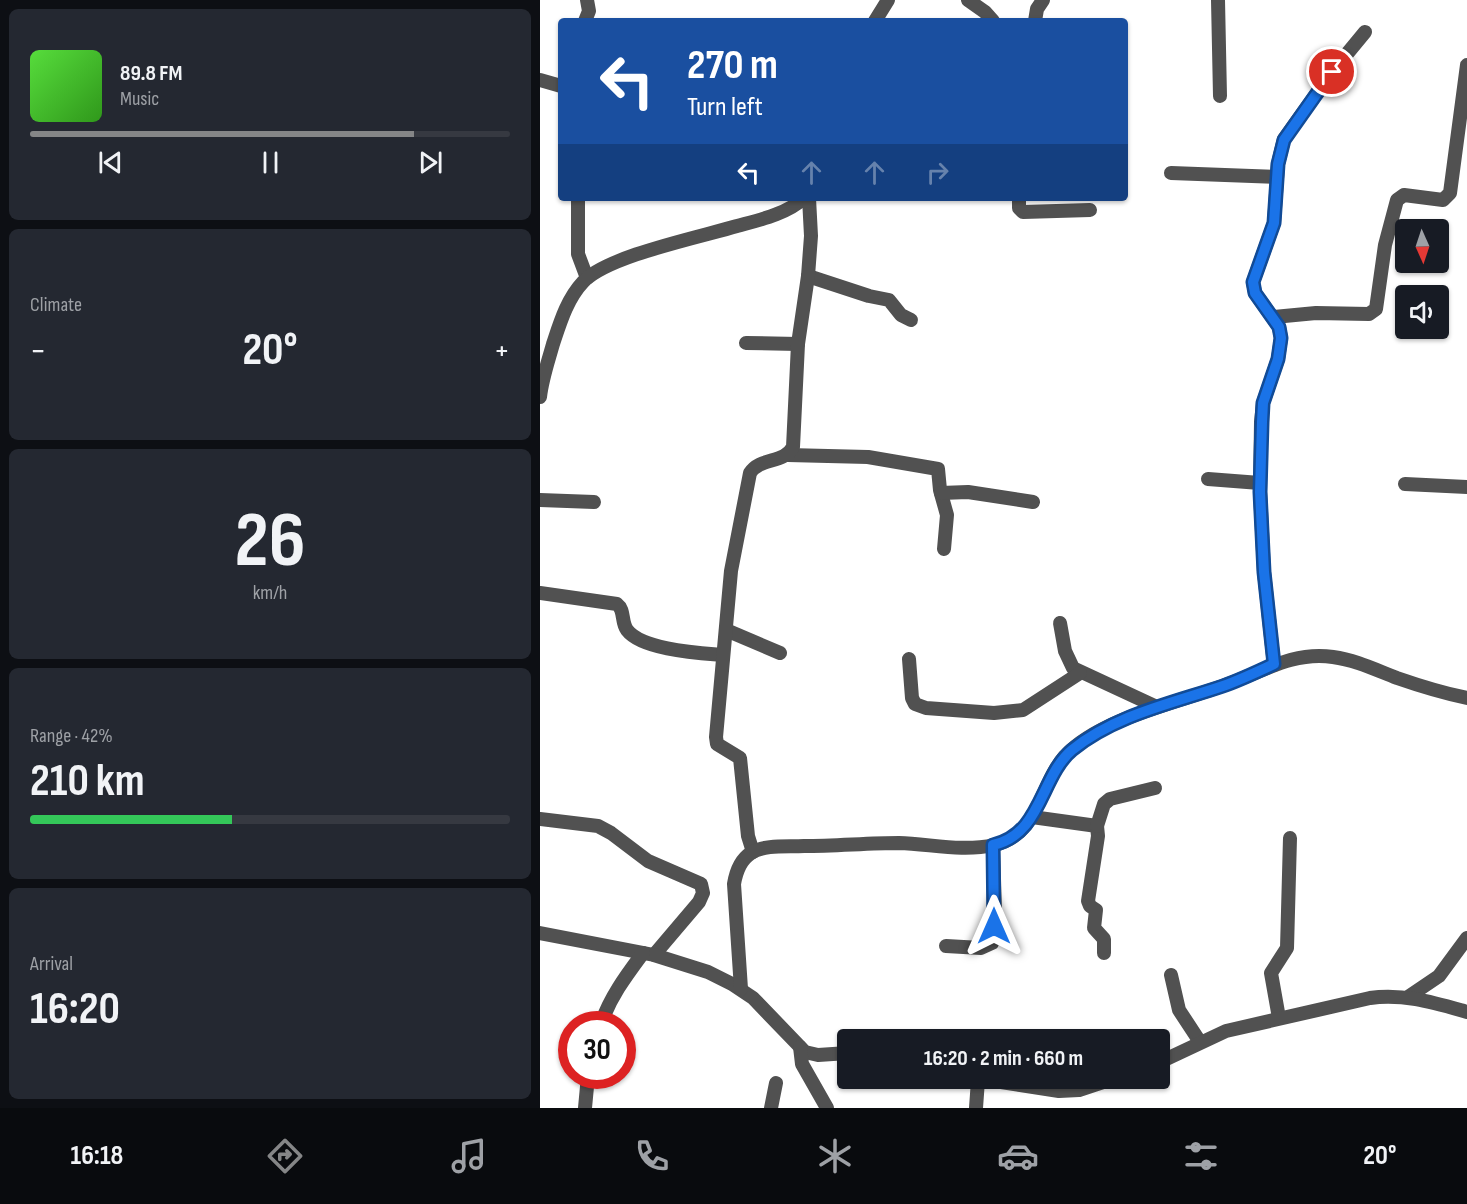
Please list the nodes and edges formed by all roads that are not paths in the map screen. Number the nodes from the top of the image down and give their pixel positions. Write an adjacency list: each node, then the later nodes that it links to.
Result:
1 (587, 0): 6 (street)
2 (888, 0): 7 (street)
3 (968, 0): 8 (street)
4 (1043, 0): 9 (street)
5 (1218, 0): 14 (street)
6 (586, 18)
7 (877, 18)
8 (990, 18)
9 (1036, 18)
10 (1365, 32): 16 (street)
11 (1467, 65): 24 (street)
12 (540, 80): 13 (street)
13 (558, 85)
14 (1220, 96)
15 (1172, 173): 16 (street)
16 (1277, 177): 24 (street)
17 (578, 201): 23 (street)
18 (801, 201): 23 (street)
19 (806, 201): 22 (street)
20 (1019, 201): 21 (street)
21 (1090, 210)
22 (808, 276): 25 (street); 27 (street)
23 (587, 278): 28 (street)
24 (1274, 317): 31 (street)
25 (911, 320)
26 (746, 343): 27 (street)
27 (798, 344): 29 (street)
28 (540, 398)
29 (788, 455): 34 (street); 41 (street)
30 (1208, 479): 31 (street)
31 (1260, 483): 45 (street)
32 (1405, 484): 33 (street)
33 (1467, 487)
34 (940, 493): 37 (street); 38 (street)
35 (540, 500): 36 (street)
36 (594, 502)
37 (1034, 502)
38 (944, 549)
39 (540, 593): 43 (street)
40 (1060, 623): 46 (street)
41 (726, 630): 42 (street); 43 (street)
42 (780, 653)
43 (723, 655): 55 (street)
44 (909, 659): 46 (street)
45 (1274, 664): 47 (street); 48 (street)
46 (1080, 673): 48 (street)
47 (1467, 698)
48 (1157, 707): 50 (street)
49 (1155, 788): 52 (street)
50 (1032, 817): 52 (street); 54 (street)
51 (540, 819): 60 (street)
52 (1097, 826): 59 (street)
53 (1290, 838): 66 (street)
54 (993, 845): 55 (street); 58 (street)
55 (753, 852): 62 (street)
56 (540, 933): 60 (street)
57 (1467, 938): 63 (street)
58 (946, 946)
59 (1104, 953)
60 (649, 954): 62 (street); 64 (street)
61 (1171, 975): 67 (street)
62 (741, 989): 68 (street)
63 (1408, 997): 65 (street); 66 (street)
64 (606, 1011)
65 (1467, 1012)
66 (1279, 1018): 67 (street)
67 (1200, 1042): 70 (street)
68 (800, 1047): 69 (street); 78 (street)
69 (837, 1054)
70 (1170, 1057)
71 (776, 1083): 77 (street)
72 (587, 1089): 76 (street)
73 (977, 1089): 79 (street)
74 (1045, 1089): 75 (street)
75 (1079, 1089)
76 (585, 1108)
77 (771, 1108)
78 (827, 1108)
79 (976, 1108)

